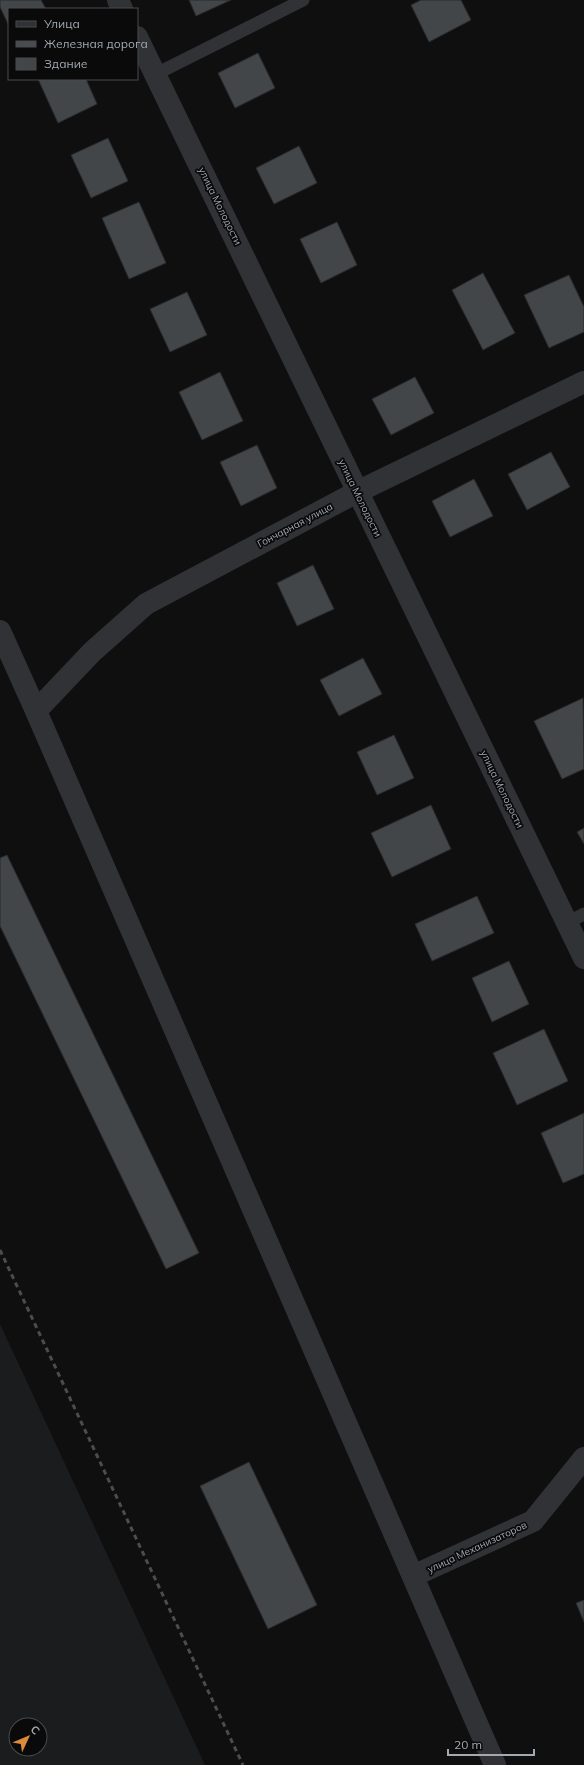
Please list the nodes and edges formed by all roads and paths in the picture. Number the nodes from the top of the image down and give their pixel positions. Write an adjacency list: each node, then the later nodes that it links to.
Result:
1 (303, 0): 3 (lane)
2 (138, 40): 3 (street, улица Молодости)
3 (156, 74): 5 (street, улица Молодости)
4 (584, 382): 5 (street, Гончарная улица)
5 (357, 492): 7 (street, Гончарная улица); 8 (street, улица Молодости)
6 (0, 631): 7 (street)
7 (36, 711): 11 (street)
8 (575, 919): 9 (street, улица Молодости)
9 (584, 958)
10 (584, 1458): 11 (street, улица Механизаторов)
11 (413, 1576): 12 (street)
12 (495, 1765)

